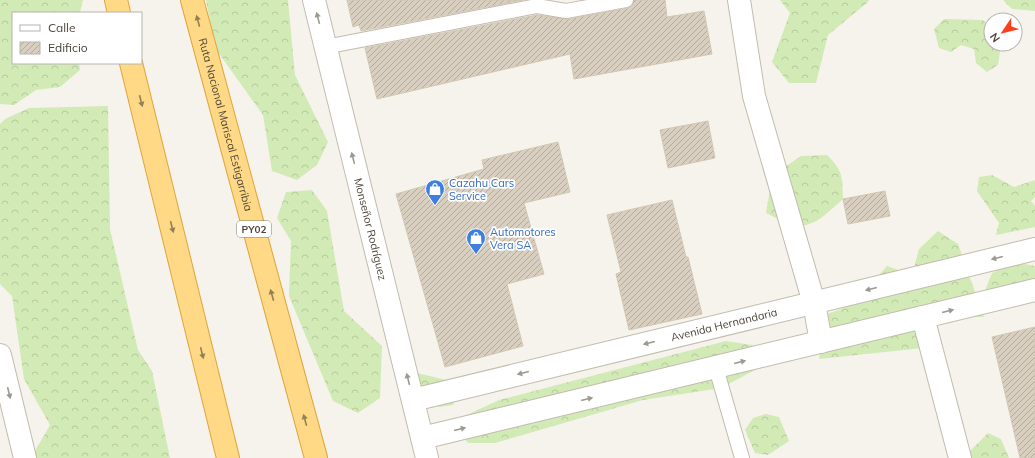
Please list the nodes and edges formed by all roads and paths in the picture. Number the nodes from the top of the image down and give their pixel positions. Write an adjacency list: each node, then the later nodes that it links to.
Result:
1 (116, 0): 6 (highway)
2 (192, 0): 20 (highway, Ruta Nacional Mariscal Estigarribia / PY02, one-way to 2)
3 (314, 0): 7 (street, Monseñor Rodríguez, one-way to 3)
4 (626, 0): 7 (lane)
5 (739, 0): 11 (street)
6 (119, 12)
7 (325, 47): 16 (street, Monseñor Rodríguez, one-way to 7)
8 (132, 64): 19 (highway, one-way to 19)
9 (1035, 249): 11 (street, Avenida Hernandaria, one-way to 11)
10 (1035, 290): 12 (street, one-way to 10)
11 (814, 303): 13 (street); 16 (street, Avenida Hernandaria, one-way to 16)
12 (923, 318): 13 (street); 22 (street)
13 (821, 342): 15 (street, one-way to 13)
14 (0, 355): 18 (street, one-way to 18)
15 (716, 368): 17 (street, one-way to 15); 21 (lane)
16 (413, 400): 17 (street, Monseñor Rodríguez)
17 (425, 448)
18 (25, 458)
19 (228, 458)
20 (316, 458)
21 (742, 458)
22 (960, 458)

